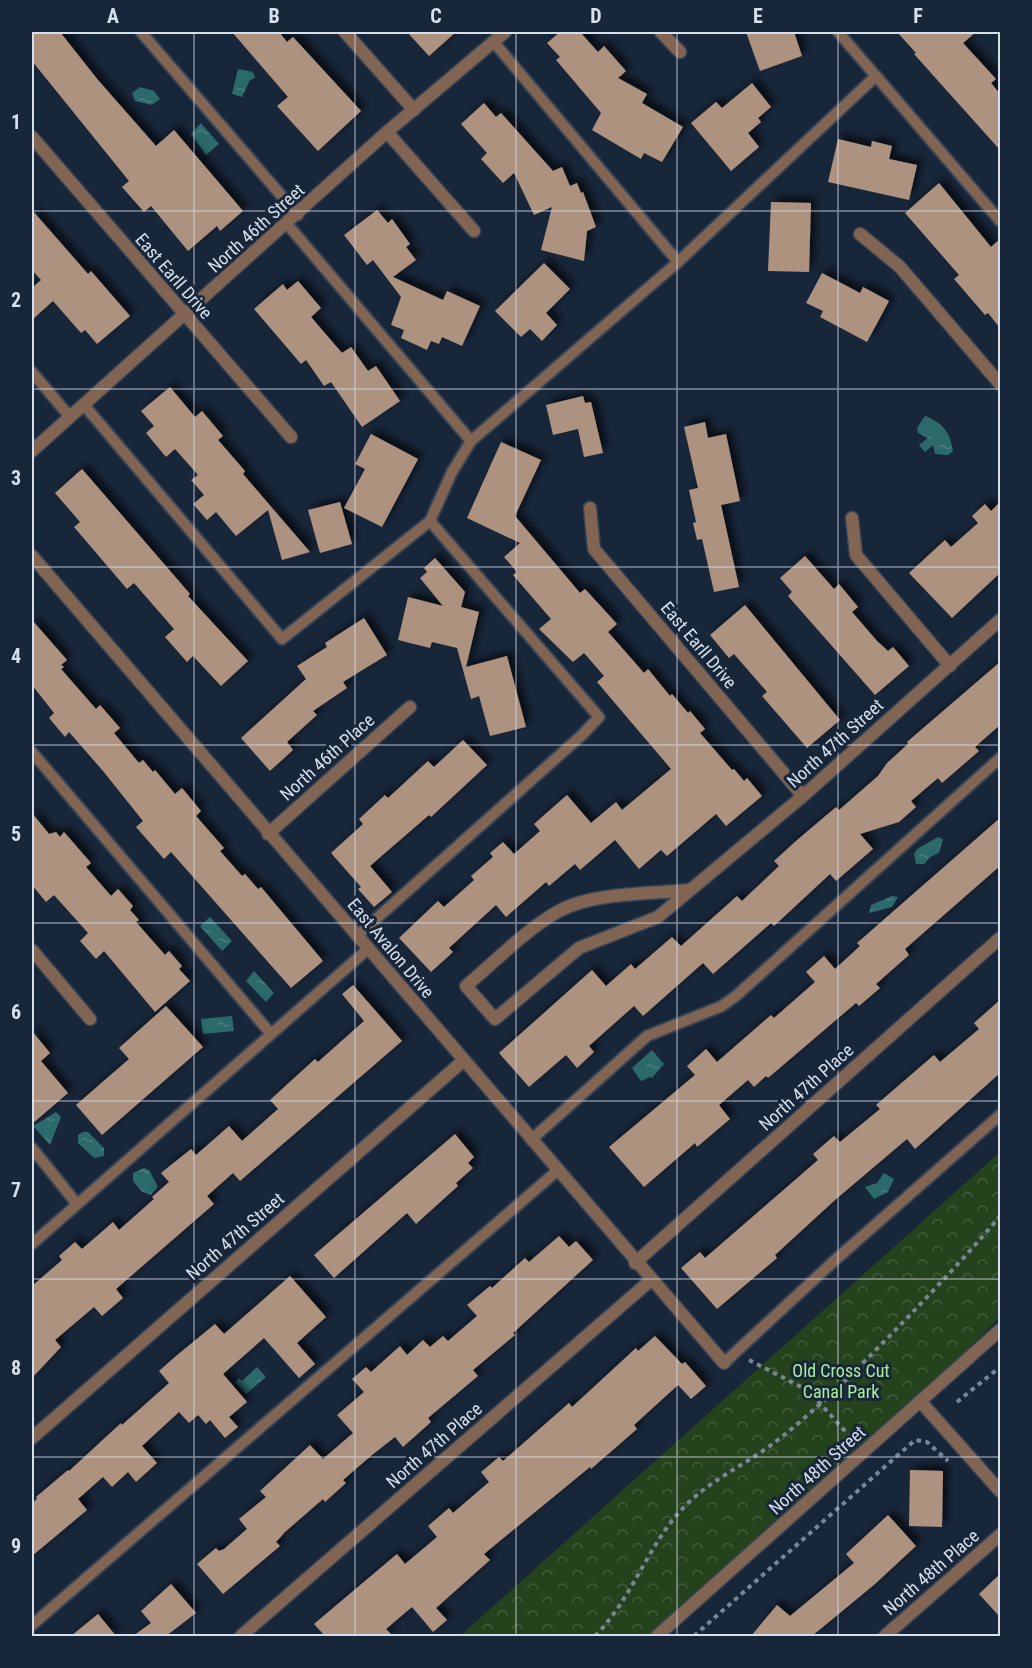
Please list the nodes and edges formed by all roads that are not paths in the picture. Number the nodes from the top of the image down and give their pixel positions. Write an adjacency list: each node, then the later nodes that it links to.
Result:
1 (141, 32): 12 (lane)
2 (345, 32): 9 (street)
3 (505, 32): 6 (street, North 46th Street)
4 (661, 32): 7 (street)
5 (838, 32): 8 (lane)
6 (493, 41): 9 (street, North 46th Street); 17 (lane)
7 (680, 52)
8 (876, 76): 13 (lane); 17 (lane)
9 (414, 110): 10 (street, North 46th Street)
10 (387, 132): 12 (street, North 46th Street); 15 (street)
11 (32, 137): 18 (street, East Earll Drive)
12 (298, 215): 14 (street, North 46th Street)
13 (1000, 221)
14 (288, 224): 18 (street, North 46th Street); 24 (lane)
15 (474, 231)
16 (860, 234): 20 (street)
17 (678, 262): 24 (lane)
18 (184, 316): 21 (street, North 46th Street); 23 (street, East Earll Drive)
19 (32, 372): 22 (lane)
20 (1000, 384)
21 (84, 405): 22 (street, North 46th Street); 28 (lane)
22 (70, 417): 25 (street, North 46th Street)
23 (291, 437)
24 (471, 441): 28 (lane)
25 (32, 451)
26 (590, 508): 35 (street, East Earll Drive)
27 (852, 518): 31 (street)
28 (430, 521): 38 (lane)
29 (32, 556): 36 (street, East Avalon Drive)
30 (1000, 620): 31 (street, North 47th Street)
31 (950, 666): 35 (street, North 47th Street)
32 (410, 706): 36 (street, North 46th Place)
33 (32, 752): 43 (lane)
34 (1000, 758): 46 (lane)
35 (804, 796): 37 (street, North 47th Street)
36 (268, 834): 38 (street, East Avalon Drive)
37 (690, 890): 37 (street, North 47th Street)
38 (357, 936): 40 (street, East Avalon Drive)
39 (1000, 938): 51 (street, North 47th Place)
40 (368, 949): 43 (lane); 44 (street, East Avalon Drive)
41 (32, 950): 42 (street)
42 (90, 1019)
43 (271, 1034): 49 (lane)
44 (463, 1061): 46 (street, East Avalon Drive); 56 (street, North 47th Street)
45 (1000, 1115): 54 (lane)
46 (531, 1140): 48 (street, East Avalon Drive)
47 (32, 1148): 49 (lane)
48 (557, 1171): 51 (street, East Avalon Drive); 59 (lane)
49 (77, 1204): 50 (lane)
50 (32, 1244)
51 (635, 1263): 52 (street, East Avalon Drive)
52 (651, 1280): 54 (street, East Avalon Drive); 60 (street, North 47th Place)
53 (1000, 1330): 55 (street, North 48th Street)
54 (724, 1363)
55 (921, 1401): 57 (street); 61 (street, North 48th Street)
56 (32, 1438)
57 (1000, 1491)
58 (1000, 1535): 62 (street, North 48th Place)
59 (32, 1625)
60 (241, 1636)
61 (657, 1636)
62 (885, 1636)

